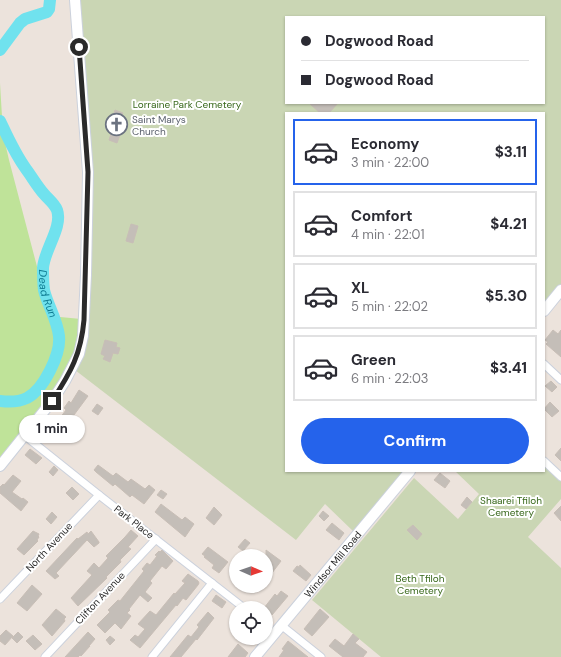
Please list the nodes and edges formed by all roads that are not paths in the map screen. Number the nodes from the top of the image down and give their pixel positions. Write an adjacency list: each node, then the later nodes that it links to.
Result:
1 (75, 0): 6 (street)
2 (561, 290): 3 (street)
3 (545, 310)
4 (545, 365): 5 (street)
5 (561, 380)
6 (24, 435): 8 (street); 11 (street, Park Place)
7 (545, 462): 10 (street)
8 (0, 466)
9 (409, 472): 16 (street, Windsor Mill Road)
10 (561, 477)
11 (99, 495): 12 (street, Park Place); 14 (street, North Avenue)
12 (156, 539): 13 (street, Park Place); 17 (street, Clifton Avenue)
13 (212, 583): 15 (street, Park Place); 18 (street)
14 (0, 599)
15 (235, 601)
16 (281, 625): 19 (street, Windsor Mill Road); 20 (street)
17 (45, 657)
18 (152, 657)
19 (255, 657)
20 (321, 657)

